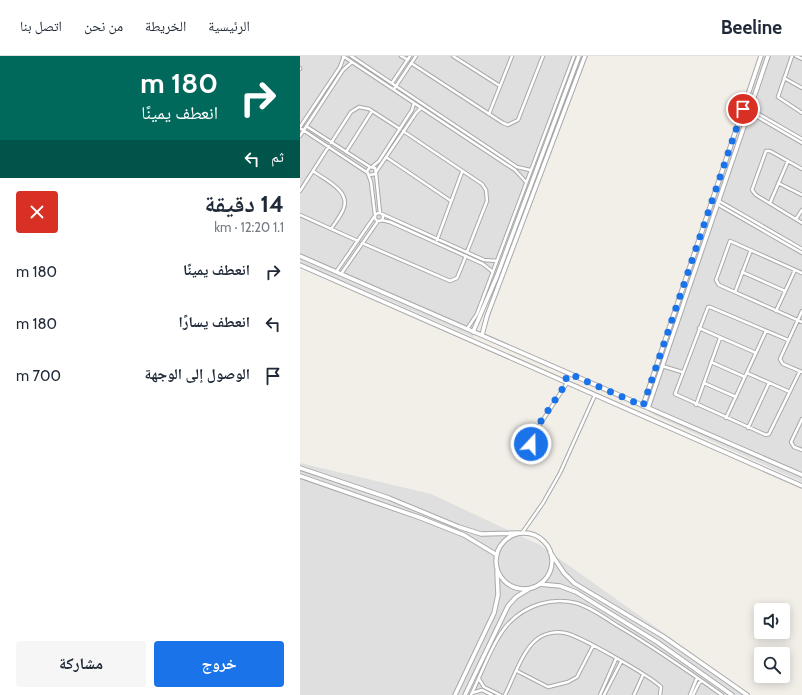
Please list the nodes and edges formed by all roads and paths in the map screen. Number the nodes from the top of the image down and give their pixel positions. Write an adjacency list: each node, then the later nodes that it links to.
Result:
1 (344, 56): 18 (street); 26 (street)
2 (351, 56): 21 (street)
3 (401, 56): 17 (street)
4 (410, 56): 17 (street)
5 (416, 56): 19 (street)
6 (453, 56): 23 (street)
7 (512, 56): 23 (street)
8 (543, 56): 33 (street)
9 (574, 56): 52 (street)
10 (579, 56): 59 (street)
11 (585, 56): 60 (street)
12 (761, 56): 40 (street)
13 (768, 56): 31 (street)
14 (792, 56): 20 (street)
15 (796, 56): 16 (street)
16 (802, 59)
17 (408, 60): 21 (street)
18 (352, 62): 25 (street); 27 (street)
19 (412, 63): 22 (street); 33 (street)
20 (784, 78): 24 (street); 32 (street)
21 (392, 83): 22 (street)
22 (396, 86): 25 (street); 52 (street)
23 (500, 86): 33 (street)
24 (802, 88)
25 (394, 89): 28 (street)
26 (320, 98): 27 (street); 34 (street)
27 (323, 100): 35 (street)
28 (414, 103): 29 (street); 37 (street)
29 (421, 108): 39 (street); 57 (street)
30 (372, 111): 37 (street); 44 (street); 47 (street)
31 (749, 111): 42 (street); 43 (street); 45 (street)
32 (802, 113)
33 (489, 114)
34 (301, 123): 36 (street)
35 (306, 126): 38 (street); 44 (street)
36 (300, 127): 38 (street)
37 (400, 129): 50 (street)
38 (304, 130): 41 (street); 46 (street)
39 (403, 131): 48 (street); 54 (street)
40 (734, 135): 42 (street); 80 (street)
41 (300, 136)
42 (740, 138): 64 (street)
43 (802, 139)
44 (331, 143): 47 (street)
45 (802, 143)
46 (329, 146): 53 (street); 56 (street)
47 (346, 152): 50 (street)
48 (386, 157): 55 (street); 63 (street)
49 (788, 161): 51 (street); 58 (street); 65 (street)
50 (371, 167): 55 (street); 56 (street)
51 (802, 169)
52 (530, 170): 57 (street)
53 (313, 171): 61 (street); 73 (street)
54 (462, 172): 63 (street); 79 (street)
55 (376, 173): 56 (street); 68 (street)
56 (368, 174): 69 (street)
57 (526, 182): 85 (street)
58 (778, 183): 62 (street); 65 (street)
59 (529, 188): 60 (street); 106 (street)
60 (534, 190): 107 (street)
61 (300, 191)
62 (802, 195)
63 (451, 201): 74 (street)
64 (718, 203): 77 (street); 81 (street); 82 (street)
65 (770, 203): 70 (street)
66 (802, 210): 70 (street)
67 (300, 214): 73 (street)
68 (381, 214): 69 (street); 71 (street); 74 (street)
69 (375, 216): 71 (street); 75 (street)
70 (796, 219): 72 (street)
71 (380, 221): 76 (street); 84 (street)
72 (802, 223)
73 (331, 229): 75 (street)
74 (437, 240): 79 (street)
75 (358, 241): 88 (street)
76 (362, 243): 84 (street); 92 (street)
77 (802, 249)
78 (751, 250): 87 (street); 90 (street); 94 (street)
79 (467, 252): 85 (street)
80 (694, 253): 82 (street); 127 (street)
81 (802, 253)
82 (700, 255): 112 (street)
83 (300, 256): 88 (street)
84 (466, 256): 89 (street)
85 (497, 261): 89 (street)
86 (300, 265): 97 (street)
87 (795, 270): 91 (street); 93 (street)
88 (336, 272): 92 (street)
89 (493, 272): 104 (street)
90 (742, 272): 93 (street); 94 (street)
91 (802, 273)
92 (341, 274): 95 (street)
93 (785, 291): 99 (street)
94 (735, 292): 99 (street)
95 (385, 293): 96 (street); 97 (street)
96 (400, 300): 98 (street); 104 (street)
97 (381, 301): 98 (street)
98 (396, 308): 118 (street)
99 (776, 311): 101 (street)
100 (802, 311): 101 (street)
101 (798, 320): 102 (street); 109 (street)
102 (802, 322)
103 (699, 328): 105 (street); 108 (street); 114 (street)
104 (466, 329): 106 (street)
105 (766, 331): 109 (street); 110 (street)
106 (473, 332): 107 (street)
107 (482, 336): 113 (street)
108 (720, 338): 110 (street); 111 (street)
109 (788, 340): 115 (street)
110 (756, 353): 116 (street)
111 (711, 362): 119 (street); 121 (street)
112 (662, 366): 114 (street); 128 (street)
113 (554, 367): 117 (street); 118 (street)
114 (682, 372): 126 (street)
115 (801, 372): 123 (street)
116 (747, 373): 119 (street); 122 (street)
117 (571, 374): 120 (street); 127 (street)
118 (551, 375): 120 (street)
119 (746, 377): 125 (street)
120 (567, 382): 124 (street); 137 (street)
121 (704, 383): 125 (street); 126 (street)
122 (769, 383): 123 (street); 133 (street)
123 (790, 392): 133 (street)
124 (595, 395): 132 (street); 142 (street)
125 (736, 397): 130 (street)
126 (696, 404): 130 (street)
127 (643, 406): 128 (street)
128 (648, 408): 129 (street)
129 (658, 412): 132 (street); 134 (street)
130 (726, 418): 133 (street)
131 (802, 419): 136 (street)
132 (655, 421): 135 (street)
133 (748, 428)
134 (725, 441): 135 (street); 139 (street)
135 (722, 450): 141 (street)
136 (802, 450)
137 (528, 459)
138 (300, 468): 142 (street)
139 (802, 475)
140 (300, 476): 144 (street)
141 (802, 486)
142 (520, 533): 143 (street); 144 (street)
143 (550, 552): 146 (street); 148 (street)
144 (497, 555): 145 (street)
145 (496, 566): 147 (street); 159 (street)
146 (539, 584): 147 (street); 149 (street)
147 (532, 587): 160 (street)
148 (585, 589): 149 (street); 171 (street)
149 (581, 595): 170 (street)
150 (593, 646): 151 (street); 153 (street); 153 (street)
151 (616, 659): 152 (street); 164 (street)
152 (621, 662): 154 (street); 165 (street)
153 (517, 671): 163 (street)
154 (643, 675): 166 (street); 167 (street)
155 (697, 678): 156 (street); 157 (street); 168 (street)
156 (479, 679): 158 (street); 162 (street)
157 (702, 681): 168 (street); 169 (street)
158 (472, 694): 161 (street)
159 (456, 695)
160 (465, 695)
161 (492, 695)
162 (500, 695)
163 (505, 695)
164 (600, 695)
165 (604, 695)
166 (634, 695)
167 (660, 695)
168 (691, 695)
169 (722, 695)
170 (732, 695)
171 (747, 695)

